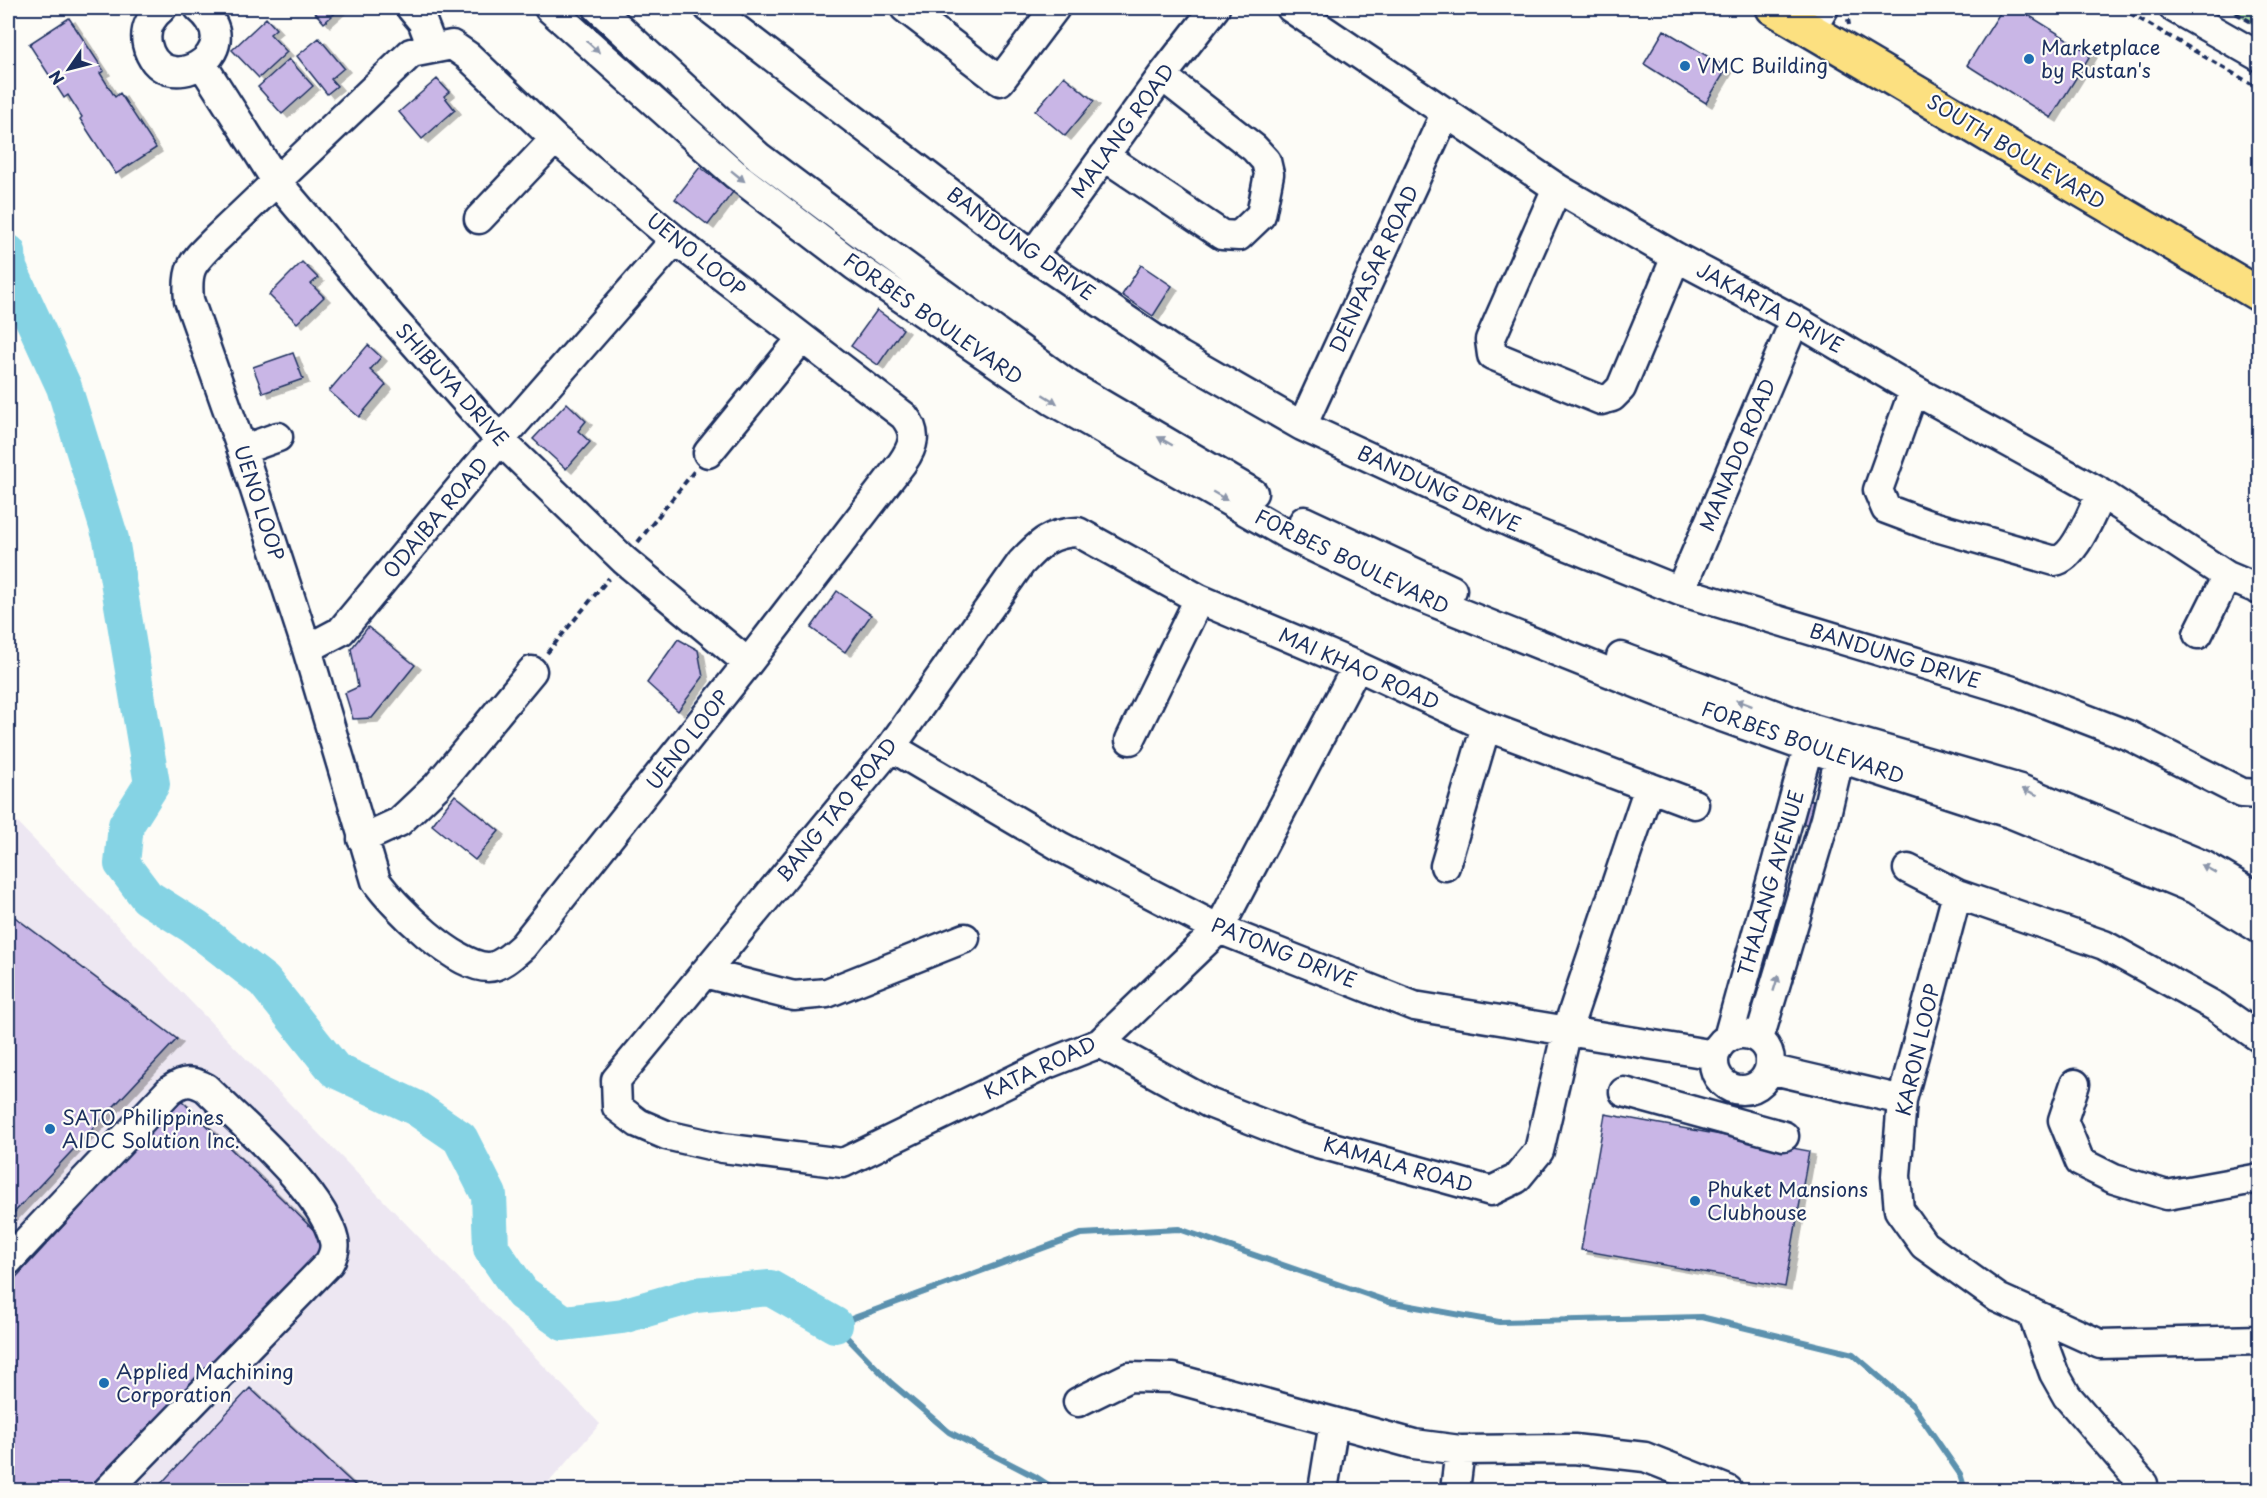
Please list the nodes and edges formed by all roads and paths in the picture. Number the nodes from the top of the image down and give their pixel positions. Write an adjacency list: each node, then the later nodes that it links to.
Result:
1 (162, 8): 21 (street)
2 (411, 8): 19 (street)
3 (549, 8): 54 (street, FORBES BOULEVARD, one-way to 54)
4 (598, 8): 54 (street, FORBES BOULEVARD, one-way to 4)
5 (904, 8): 6 (street)
6 (1055, 8)
7 (1215, 8): 22 (street, MALANG ROAD)
8 (1291, 8): 24 (street, JAKARTA DRIVE)
9 (1851, 8): 18 (path)
10 (2121, 8): 23 (path)
11 (2174, 8): 20 (street)
12 (2227, 8): 17 (path)
13 (1781, 9): 16 (main road, SOUTH BOULEVARD)
14 (214, 13): 21 (street)
15 (726, 13): 31 (street, BANDUNG DRIVE)
16 (1817, 19): 33 (main road, SOUTH BOULEVARD)
17 (2259, 27)
18 (1850, 28)
19 (432, 47): 25 (street, UENO LOOP); 27 (street, UENO LOOP)
20 (2259, 57)
21 (202, 64): 27 (street, SHIBUYA DRIVE)
22 (1162, 76): 26 (street, MALANG ROAD); 26 (street)
23 (2259, 89)
24 (1446, 112): 28 (street, JAKARTA DRIVE); 37 (street, DENPASAR ROAD)
25 (555, 139): 29 (street); 30 (street, UENO LOOP)
26 (1104, 156): 31 (street, MALANG ROAD)
27 (278, 182): 39 (street, SHIBUYA DRIVE); 40 (street, UENO LOOP)
28 (1557, 188): 32 (street, JAKARTA DRIVE); 32 (street)
29 (479, 219)
30 (675, 240): 35 (street, UENO LOOP); 39 (street, ODAIBA ROAD)
31 (1032, 256): 37 (street, BANDUNG DRIVE)
32 (1676, 257): 34 (street, JAKARTA DRIVE)
33 (2259, 295)
34 (1795, 320): 36 (street, JAKARTA DRIVE); 46 (street, MANADO ROAD)
35 (802, 338): 41 (street); 50 (street, UENO LOOP)
36 (1914, 390): 42 (street, JAKARTA DRIVE); 42 (street)
37 (1302, 426): 46 (street, BANDUNG DRIVE)
38 (278, 437): 40 (street)
39 (500, 440): 49 (street, ODAIBA ROAD); 50 (street, SHIBUYA DRIVE)
40 (242, 450): 49 (street, UENO LOOP)
41 (708, 453)
42 (2101, 493): 44 (street, JAKARTA DRIVE)
43 (1078, 532): 47 (street, MAI KHAO ROAD); 56 (street, BANG TAO ROAD)
44 (2227, 576): 45 (street, JAKARTA DRIVE); 48 (street)
45 (2259, 590)
46 (1680, 591): 59 (street, BANDUNG DRIVE)
47 (1198, 598): 51 (street, MAI KHAO ROAD); 55 (street)
48 (2198, 634)
49 (307, 649): 61 (street, UENO LOOP)
50 (748, 663): 61 (street, UENO LOOP)
51 (1357, 666): 53 (street, MAI KHAO ROAD); 66 (street, KATA ROAD)
52 (532, 671): 61 (street)
53 (1486, 726): 58 (street, MAI KHAO ROAD); 62 (street)
54 (1811, 739): 57 (street, FORBES BOULEVARD); 74 (street, THALANG AVENUE)
55 (1130, 740)
56 (891, 747): 66 (street, PATONG DRIVE); 69 (street, BANG TAO ROAD)
57 (1842, 747): 65 (street, FORBES BOULEVARD, one-way to 57); 67 (street, FORBES BOULEVARD); 72 (street, THALANG AVENUE, one-way to 57)
58 (1649, 787): 60 (street, MAI KHAO ROAD); 70 (street, KAMALA ROAD)
59 (2259, 794)
60 (1694, 804)
61 (362, 839)
62 (1445, 866)
63 (1908, 869): 64 (street)
64 (1958, 894): 71 (street); 79 (street, KARON LOOP)
65 (2259, 898)
66 (1220, 929): 70 (street, PATONG DRIVE); 73 (street, KATA ROAD)
67 (2259, 929)
68 (965, 938): 69 (street)
69 (704, 973): 80 (street, BANG TAO ROAD)
70 (1567, 1030): 73 (street, KAMALA ROAD); 74 (street, PATONG DRIVE)
71 (2259, 1038)
72 (1759, 1039): 74 (street); 75 (street)
73 (1100, 1043): 80 (street, KATA ROAD)
74 (1721, 1046): 77 (street)
75 (1769, 1069): 77 (street); 79 (street)
76 (2075, 1084): 83 (street)
77 (1734, 1089): 81 (street)
78 (1624, 1092): 81 (street)
79 (1902, 1100): 85 (street, KARON LOOP)
80 (617, 1107)
81 (1730, 1119): 82 (street)
82 (1784, 1136)
83 (2259, 1178)
84 (8, 1261): 91 (street)
85 (2032, 1313): 86 (street, KARON LOOP); 90 (street)
86 (2259, 1340)
87 (1078, 1402): 88 (street)
88 (1334, 1422): 89 (street); 92 (street)
89 (1460, 1450): 93 (street); 94 (street)
90 (2143, 1484)
91 (108, 1491)
92 (1323, 1491)
93 (1455, 1491)
94 (1728, 1491)

